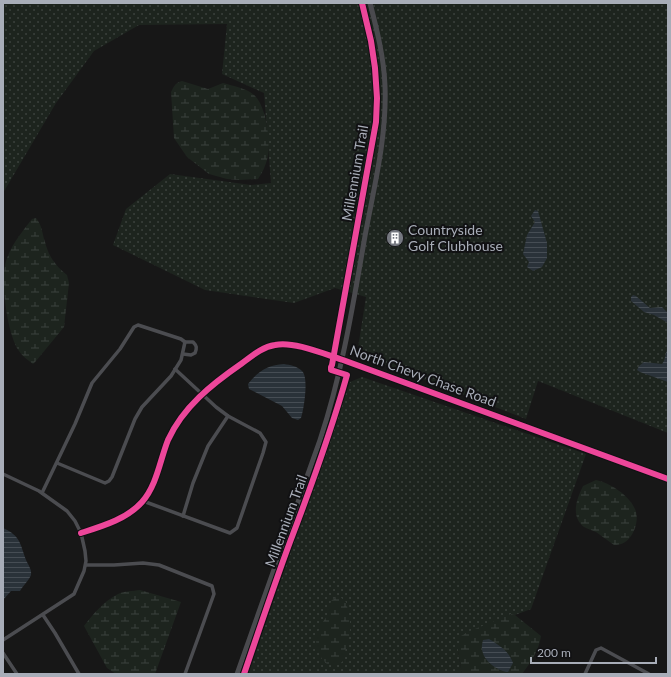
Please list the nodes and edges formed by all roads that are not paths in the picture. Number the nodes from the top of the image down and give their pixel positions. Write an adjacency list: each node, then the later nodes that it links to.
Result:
1 (370, 3): 4 (street)
2 (185, 342): 3 (street); 3 (street); 8 (street)
3 (183, 354): 5 (street)
4 (343, 360): 6 (street, North Chevy Chase Road); 10 (street, North Chevy Chase Road); 22 (street)
5 (175, 369): 6 (street); 8 (street)
6 (202, 394): 7 (street); 12 (street, North Chevy Chase Road)
7 (228, 416): 13 (street); 13 (street)
8 (57, 463): 11 (street)
9 (3, 474): 11 (street)
10 (668, 479)
11 (42, 493): 14 (street)
12 (143, 501): 13 (street); 14 (street, North Chevy Chase Road)
13 (183, 516)
14 (81, 533): 15 (street)
15 (86, 565): 16 (street); 21 (street)
16 (42, 615): 17 (street); 20 (street)
17 (3, 640)
18 (3, 653): 19 (street)
19 (17, 674)
20 (79, 674)
21 (185, 674)
22 (237, 674)
23 (585, 674): 24 (street)
24 (649, 674)

